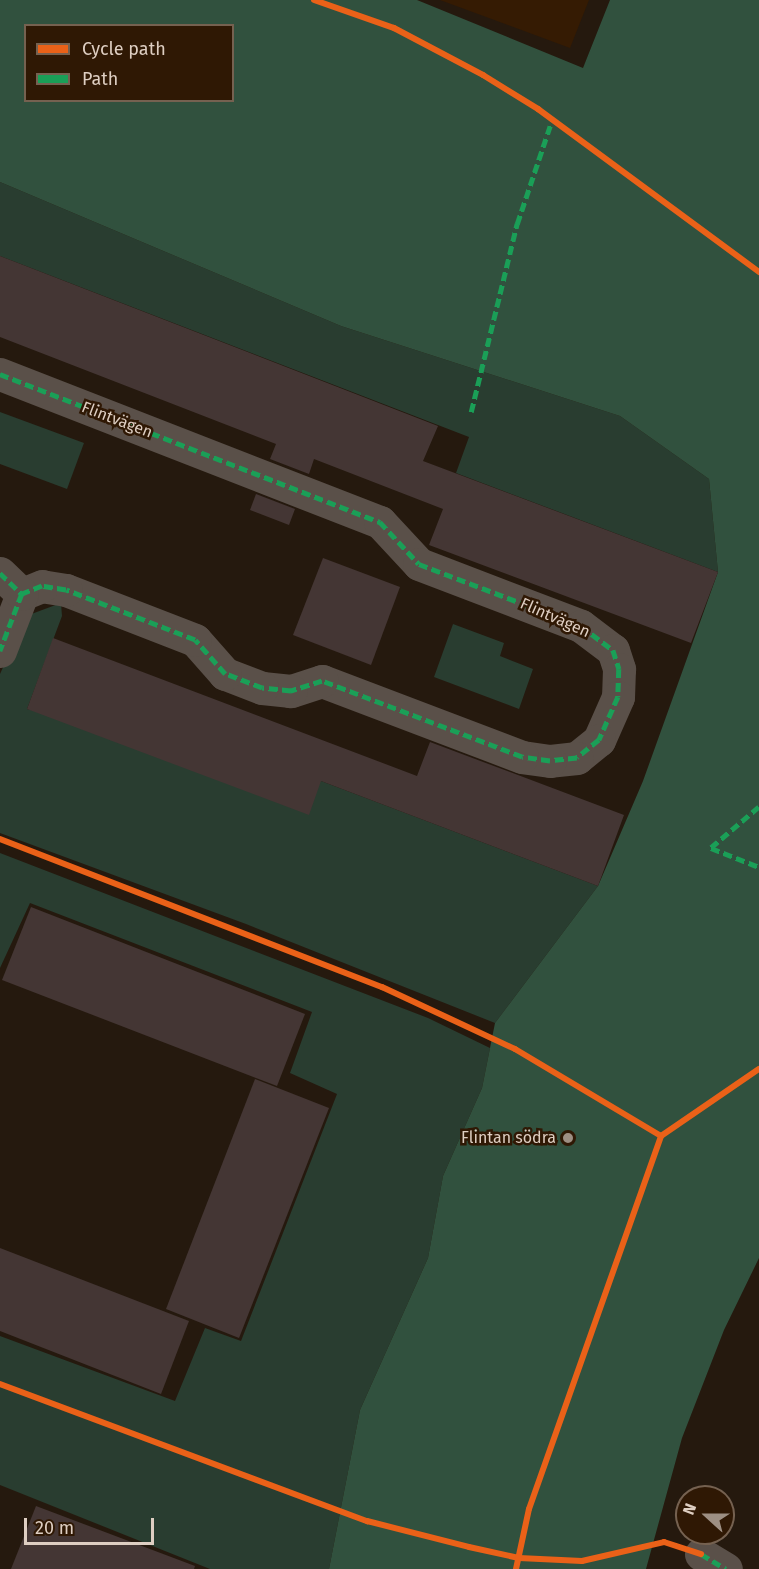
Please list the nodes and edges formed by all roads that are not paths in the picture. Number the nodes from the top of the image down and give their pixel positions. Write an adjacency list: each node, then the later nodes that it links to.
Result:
1 (0, 374): 2 (street, Flintvägen)
2 (11, 584): 3 (street, Flintvägen)
3 (0, 651)

